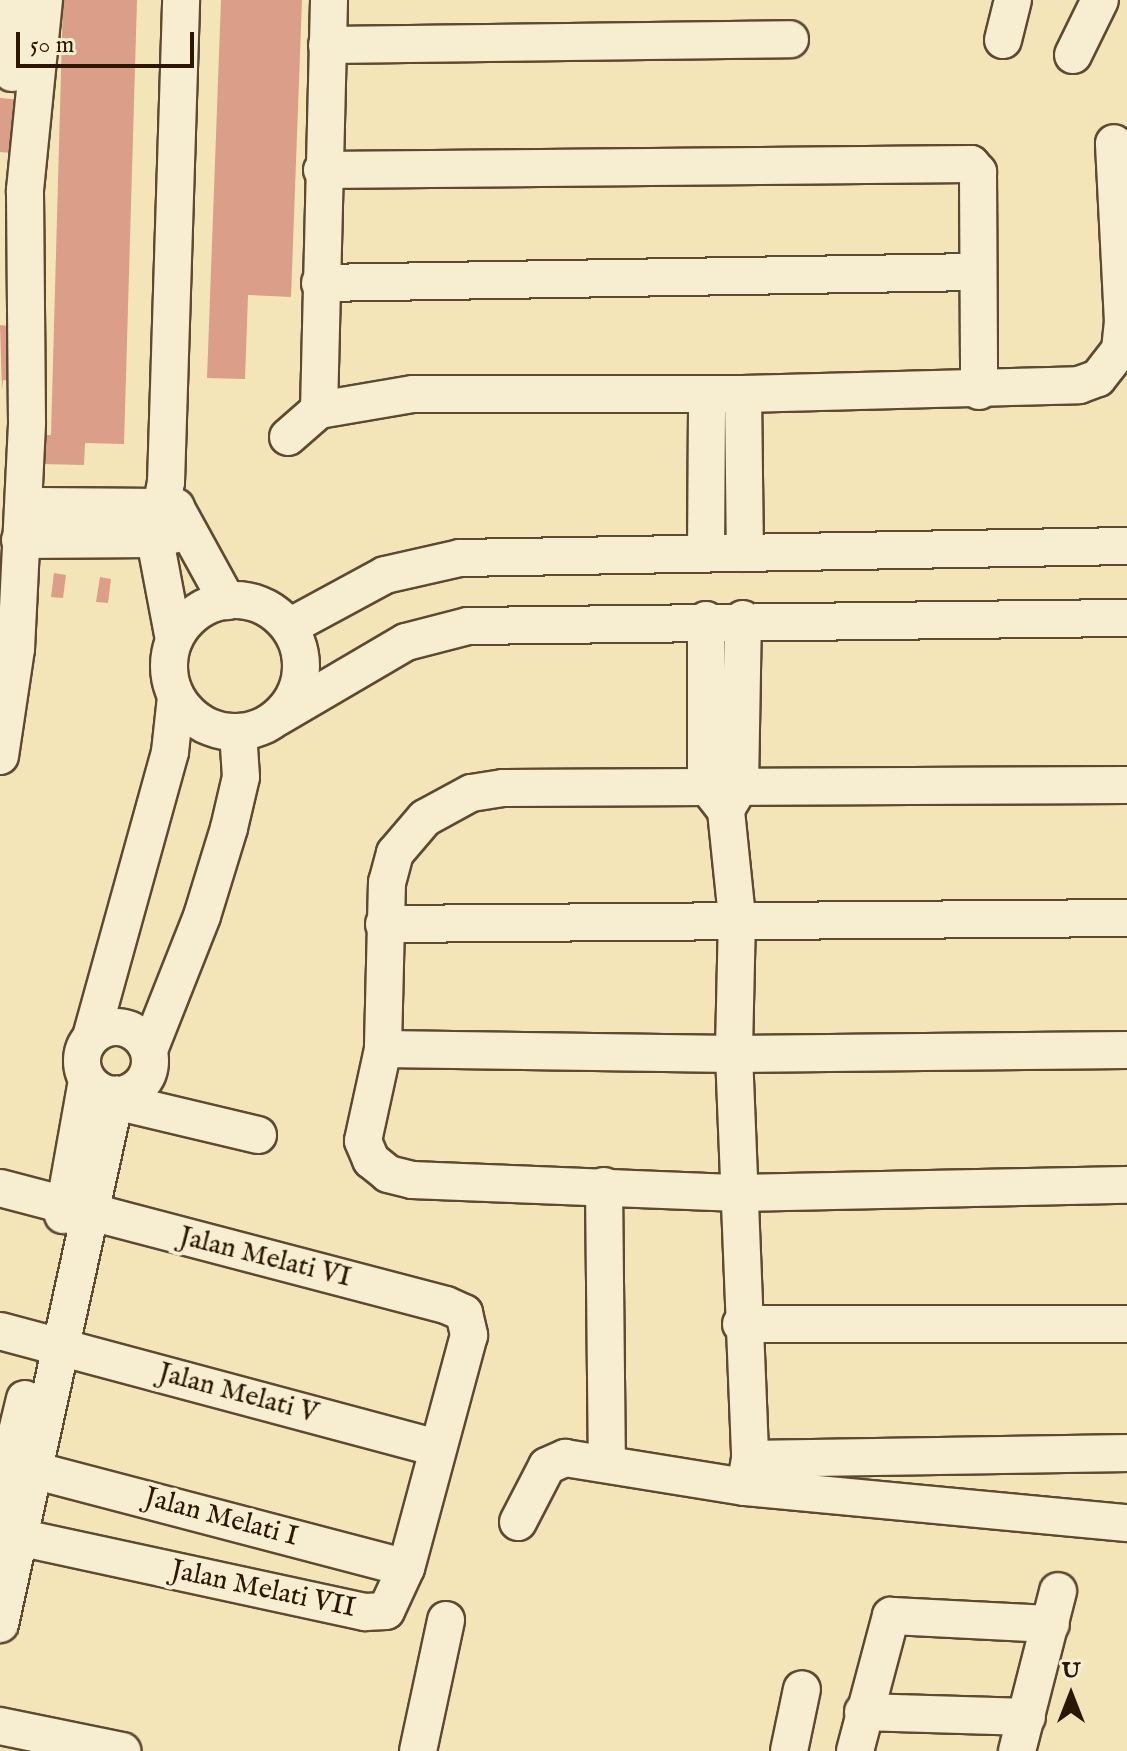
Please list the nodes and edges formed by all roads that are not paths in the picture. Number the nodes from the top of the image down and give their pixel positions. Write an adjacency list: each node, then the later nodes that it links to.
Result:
1 (17, 0): 11 (street)
2 (44, 0): 11 (street)
3 (181, 0): 24 (street)
4 (329, 0): 9 (street)
5 (1013, 0): 8 (street)
6 (1100, 0): 10 (street)
7 (790, 39): 9 (street)
8 (1003, 40)
9 (327, 45): 13 (street)
10 (1073, 55)
11 (17, 74): 14 (street)
12 (1114, 143): 18 (street)
13 (322, 170): 15 (street); 16 (street)
14 (12, 189): 17 (street)
15 (978, 272): 16 (street); 18 (street)
16 (320, 283): 21 (street)
17 (13, 305): 22 (street)
18 (979, 391): 20 (street)
19 (707, 394): 20 (street); 21 (street); 27 (street)
20 (743, 394): 28 (street)
21 (319, 410): 23 (street)
22 (13, 421): 25 (street)
23 (288, 437)
24 (168, 514): 25 (street); 29 (street); 34 (street)
25 (22, 523): 35 (street)
26 (1127, 546): 28 (street)
27 (706, 553): 28 (street); 33 (street)
28 (745, 553)
29 (227, 601): 33 (street); 34 (street)
30 (1127, 618): 31 (street)
31 (743, 619): 32 (street); 41 (street)
32 (706, 620): 37 (street); 41 (street)
33 (289, 627): 37 (street)
34 (174, 640): 36 (street)
35 (8, 648): 39 (street)
36 (176, 697): 38 (street); 45 (street)
37 (278, 717): 38 (street)
38 (238, 732): 47 (street)
39 (0, 756)
40 (1127, 785): 41 (street)
41 (724, 794): 42 (street); 44 (street)
42 (737, 917): 43 (street); 44 (street); 49 (street)
43 (1127, 918)
44 (384, 924): 46 (street)
45 (91, 1037): 47 (street); 50 (street)
46 (383, 1049): 49 (street); 53 (street)
47 (149, 1050): 50 (street)
48 (1127, 1050): 49 (street)
49 (734, 1054): 55 (street)
50 (106, 1092): 51 (street); 56 (street)
51 (258, 1135)
52 (1127, 1185): 55 (street)
53 (604, 1186): 55 (street); 64 (street)
54 (0, 1188): 56 (street, Jalan Melati VI)
55 (739, 1193): 58 (street)
56 (76, 1210): 57 (street, Jalan Melati VI); 61 (street)
57 (464, 1313): 62 (street, Jalan Melati VII)
58 (741, 1324): 59 (street); 66 (street)
59 (1127, 1324)
60 (0, 1331): 61 (street, Jalan Melati V)
61 (50, 1345): 62 (street, Jalan Melati V); 65 (street)
62 (437, 1448): 71 (street, Jalan Melati VII)
63 (1127, 1453): 66 (street)
64 (607, 1461): 66 (street); 68 (street)
65 (15, 1465): 67 (street); 70 (street); 71 (street, Jalan Melati I)
66 (748, 1473): 69 (street)
67 (0, 1502)
68 (518, 1522)
69 (1127, 1523)
70 (11, 1536): 71 (street, Jalan Melati VII); 73 (street)
71 (406, 1568)
72 (446, 1620): 79 (street)
73 (0, 1624)
74 (802, 1689): 80 (street)
75 (863, 1712): 77 (street); 77 (street); 81 (street)
76 (0, 1726): 78 (street)
77 (1022, 1734)
78 (122, 1751)
79 (418, 1751)
80 (789, 1751)
81 (855, 1751)

